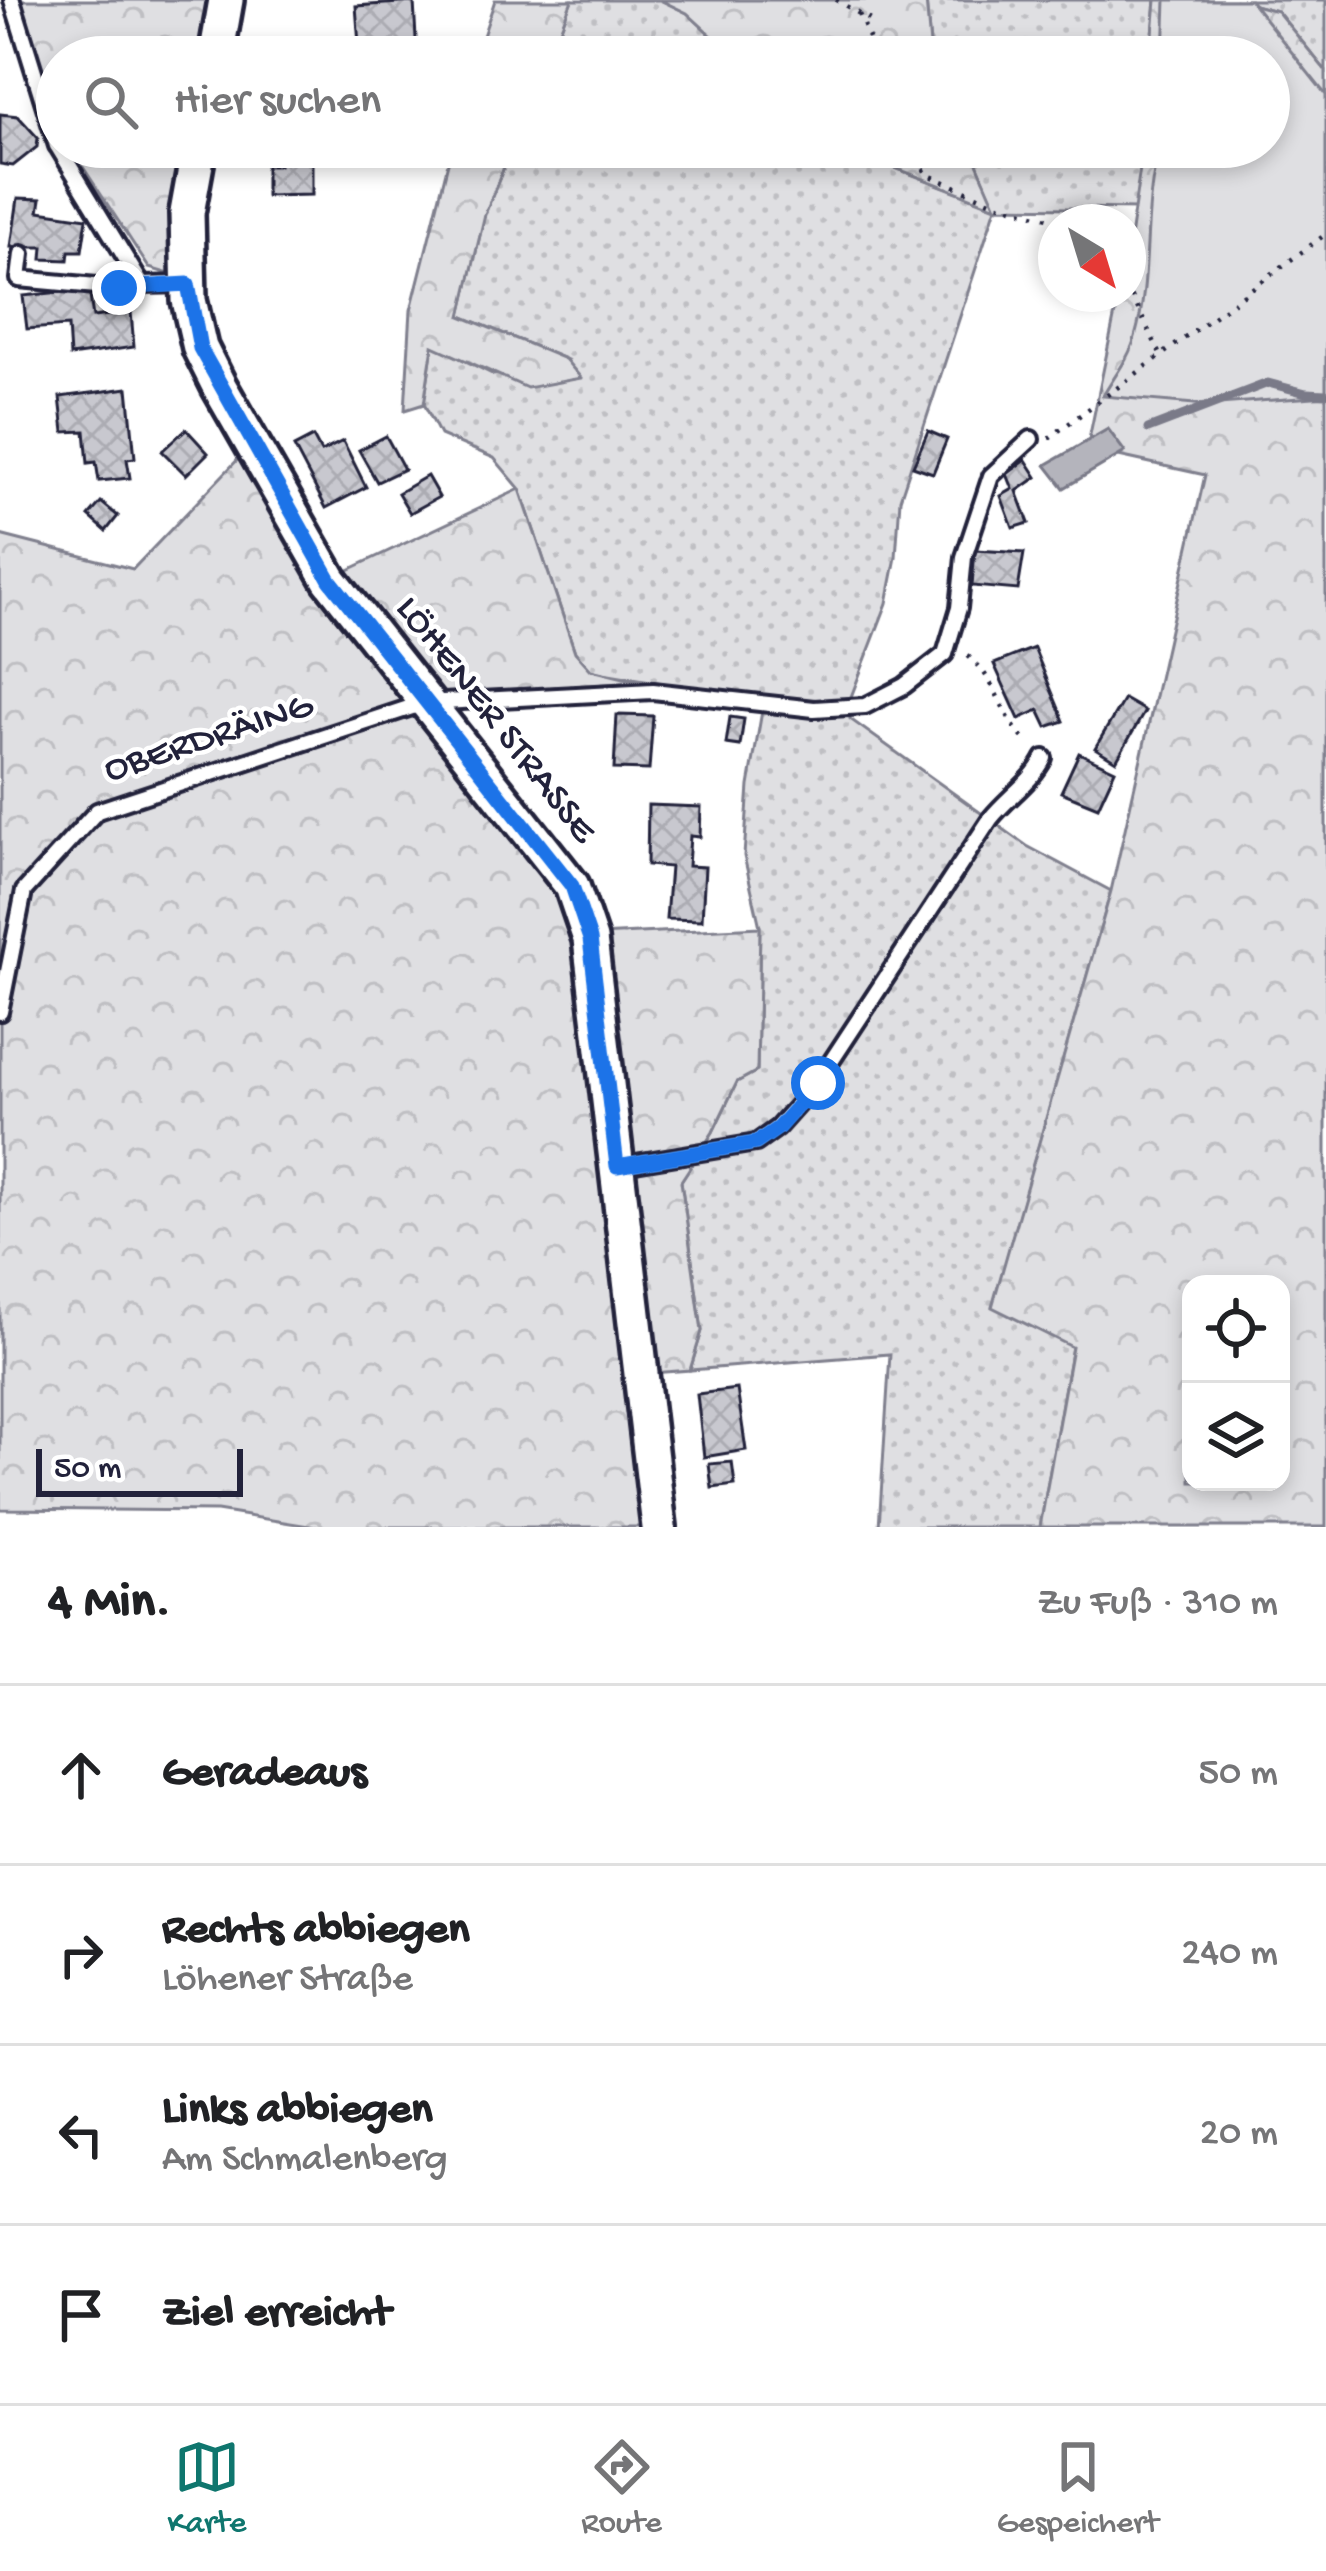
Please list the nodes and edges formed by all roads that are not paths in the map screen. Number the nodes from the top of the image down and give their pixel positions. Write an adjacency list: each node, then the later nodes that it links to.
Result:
1 (12, 0): 4 (lane)
2 (226, 0): 3 (street)
3 (219, 36)
4 (36, 78)
5 (70, 168): 9 (lane)
6 (195, 168): 8 (street, LÖHENER STRASSE)
7 (22, 254): 9 (lane)
8 (188, 284): 9 (lane); 11 (street, LÖHENER STRASSE)
9 (142, 285)
10 (1035, 435): 11 (lane, OBERDRÄING)
11 (424, 703): 13 (lane, OBERDRÄING); 14 (street, LÖHENER STRASSE)
12 (1044, 758): 14 (lane)
13 (0, 1012)
14 (617, 1166): 15 (street, LÖHENER STRASSE)
15 (659, 1527)

